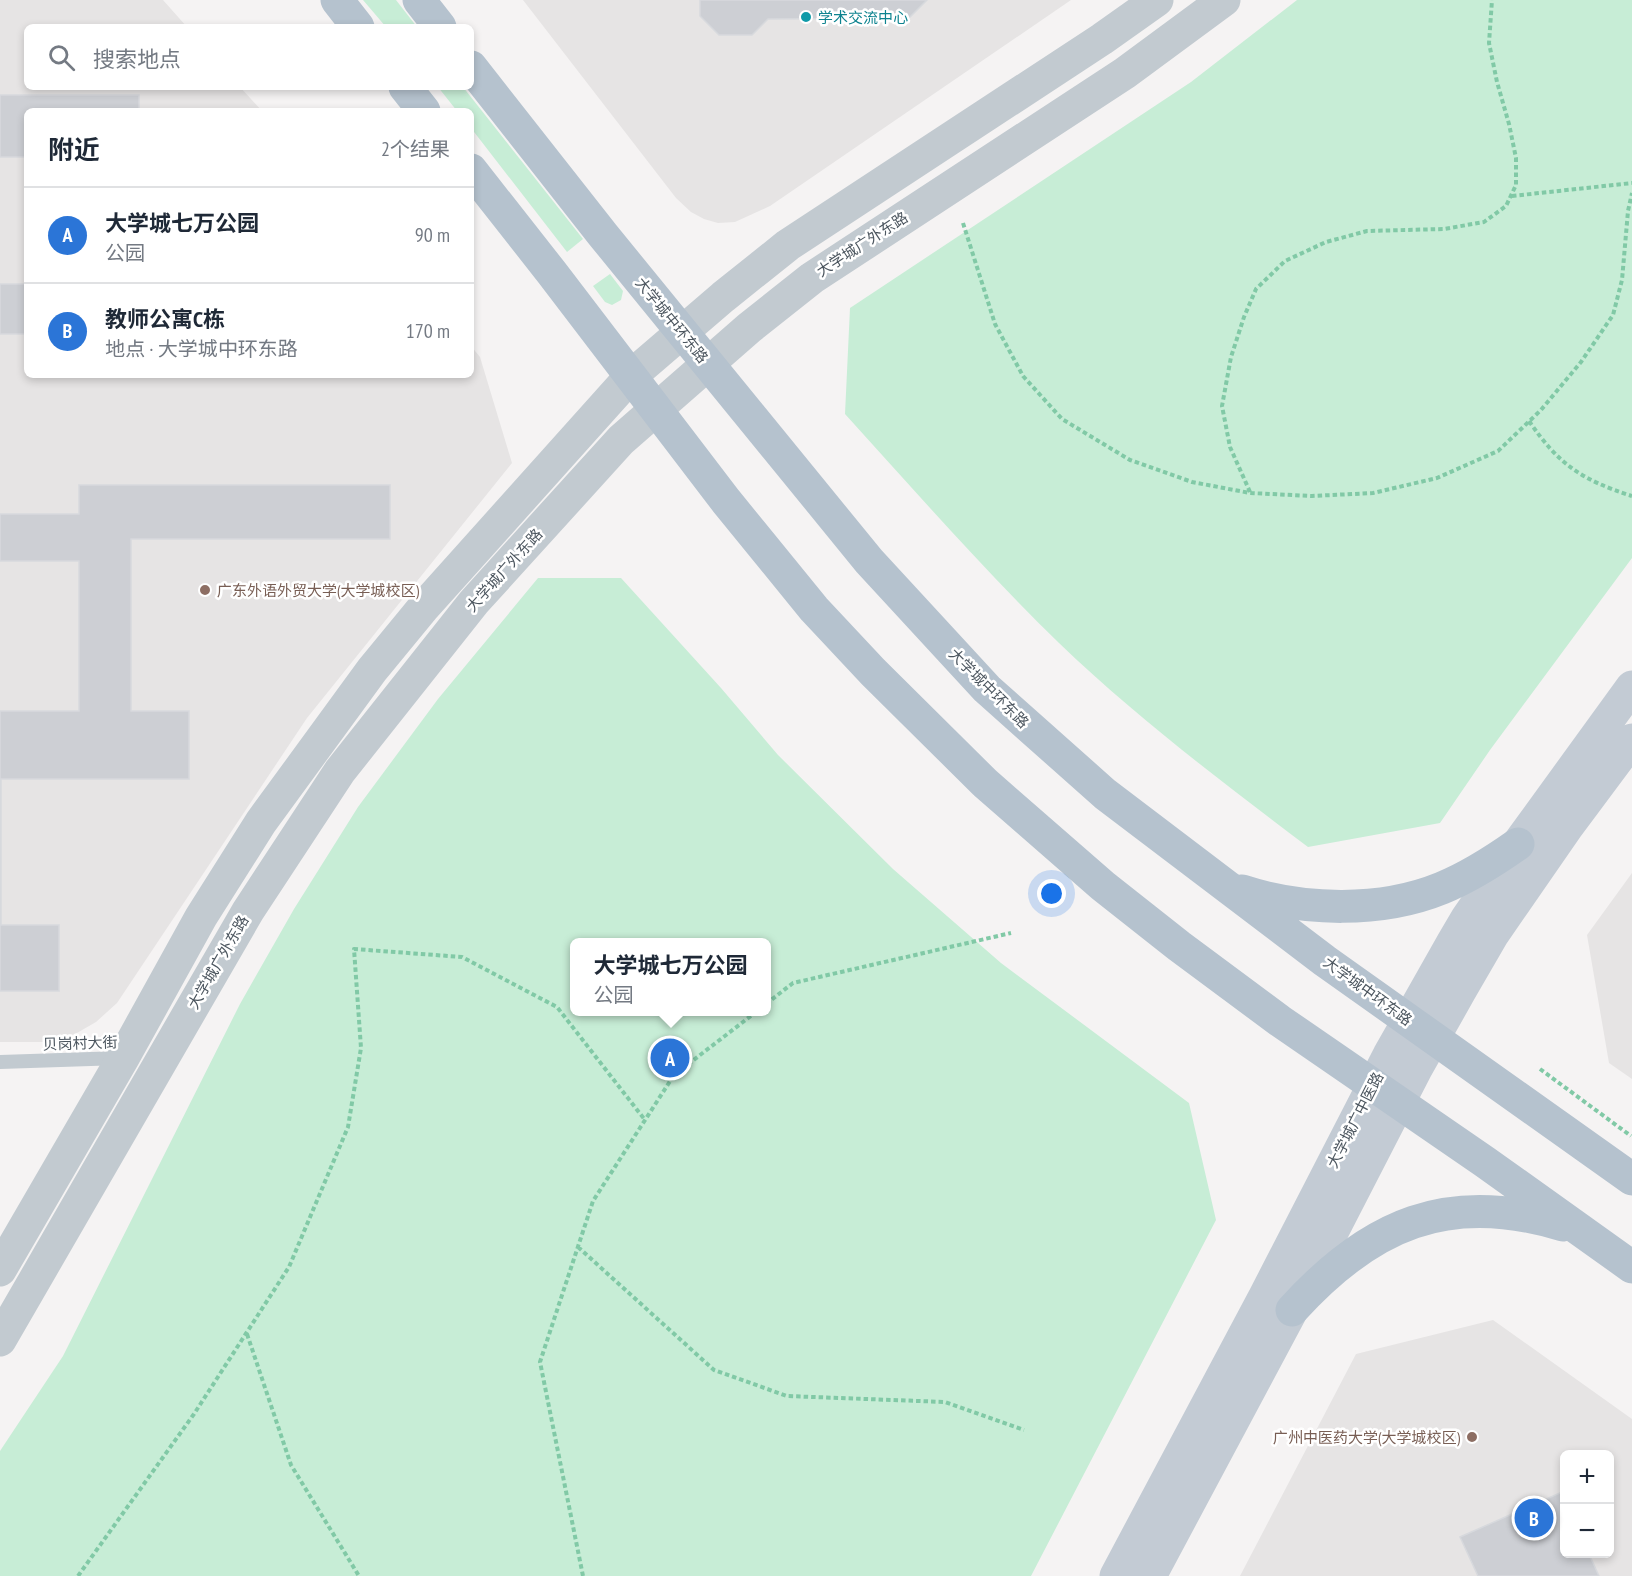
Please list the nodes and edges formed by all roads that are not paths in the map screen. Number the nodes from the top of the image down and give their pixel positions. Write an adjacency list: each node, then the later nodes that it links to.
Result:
1 (337, 0): 5 (main road)
2 (419, 0): 6 (main road)
3 (1157, 0): 11 (street)
4 (1224, 0): 12 (street, 大学城广外东路)
5 (356, 24)
6 (438, 24)
7 (474, 71): 11 (main road, 大学城中环东路)
8 (407, 90): 9 (main road)
9 (422, 108)
10 (474, 174): 13 (main road)
11 (681, 332): 12 (main road, 大学城中环东路); 13 (street)
12 (707, 364): 14 (street, 大学城广外东路); 18 (main road, 大学城中环东路)
13 (631, 376): 14 (main road); 20 (street)
14 (655, 409): 21 (street, 大学城广外东路); 23 (main road)
15 (1632, 687): 17 (main road, 大学城广中医路)
16 (1632, 740): 19 (main road, 大学城广中医路)
17 (1518, 844): 18 (main road); 19 (main road, 大学城广中医路)
18 (1226, 885): 19 (main road, 大学城中环东路)
19 (1421, 1029): 23 (main road, 大学城广中医路); 24 (main road, 大学城中环东路)
20 (123, 1058): 21 (lane, 贝岗村大街); 22 (lane, 贝岗村大街); 27 (street)
21 (161, 1059): 29 (street, 大学城广外东路)
22 (0, 1062)
23 (1386, 1094): 25 (main road); 28 (main road, 大学城广中医路); 30 (main road, 大学城广中医路)
24 (1632, 1179)
25 (1586, 1234): 26 (main road); 28 (main road)
26 (1632, 1267)
27 (0, 1270)
28 (1292, 1310): 31 (main road, 大学城广中医路)
29 (0, 1340)
30 (1116, 1576)
31 (1150, 1576)

